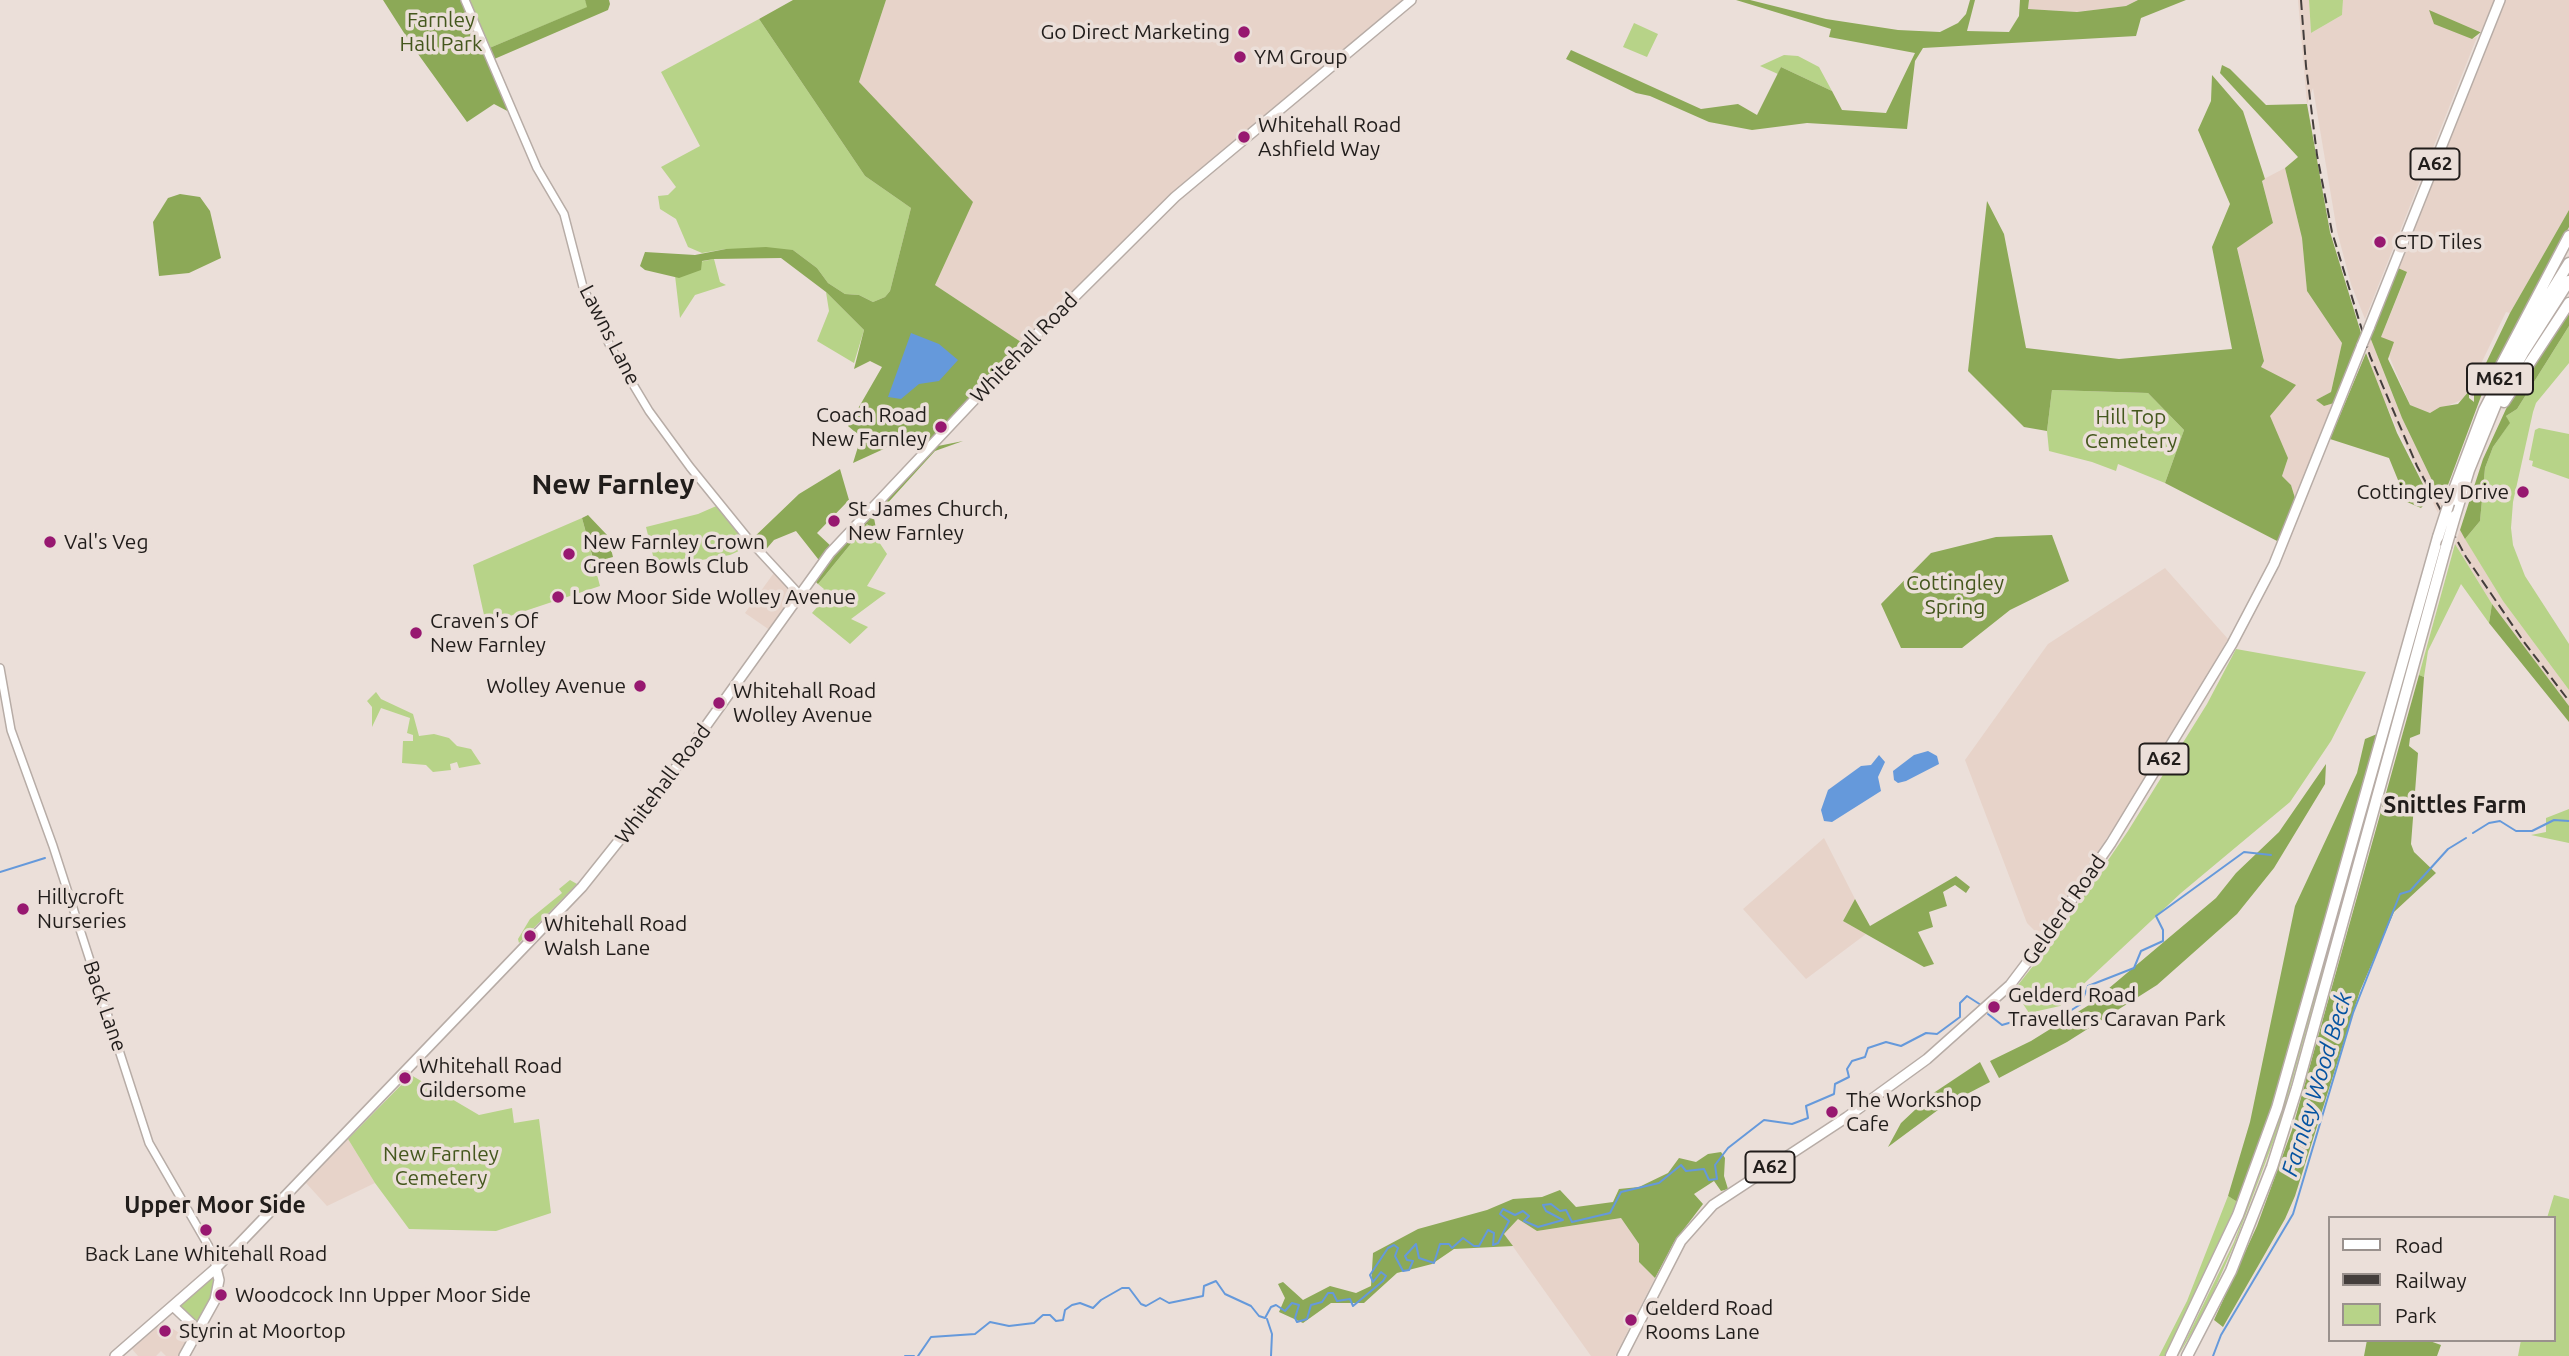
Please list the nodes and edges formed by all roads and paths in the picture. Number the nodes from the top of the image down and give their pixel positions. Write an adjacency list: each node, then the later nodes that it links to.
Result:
1 (466, 0): 10 (street, Lawns Lane)
2 (1411, 0): 10 (main road, Whitehall Road)
3 (2500, 0): 23 (main road, Gelderd Road / A62, bridge)
4 (2569, 236): 8 (highway)
5 (2569, 263): 8 (highway, M621)
6 (2569, 281): 9 (highway, M621)
7 (2569, 303): 9 (highway)
8 (2484, 410): 12 (highway, M621, bridge)
9 (2463, 492): 12 (highway, M621, bridge)
10 (800, 595): 15 (main road, Whitehall Road)
11 (0, 668): 14 (street, Back Lane)
12 (2391, 726): 13 (highway, M621)
13 (2387, 739): 24 (highway, M621); 25 (highway, M621)
14 (212, 1252): 15 (street); 16 (street, Back Lane)
15 (232, 1253): 16 (main road, Whitehall Road)
16 (216, 1268): 17 (main road, Whitehall Road); 19 (main road)
17 (174, 1307): 18 (main road); 21 (main road, Whitehall Road)
18 (185, 1317): 19 (main road); 20 (main road)
19 (207, 1317): 20 (main road)
20 (197, 1337): 22 (main road)
21 (115, 1356)
22 (184, 1356)
23 (1622, 1356)
24 (2171, 1356)
25 (2187, 1356)

